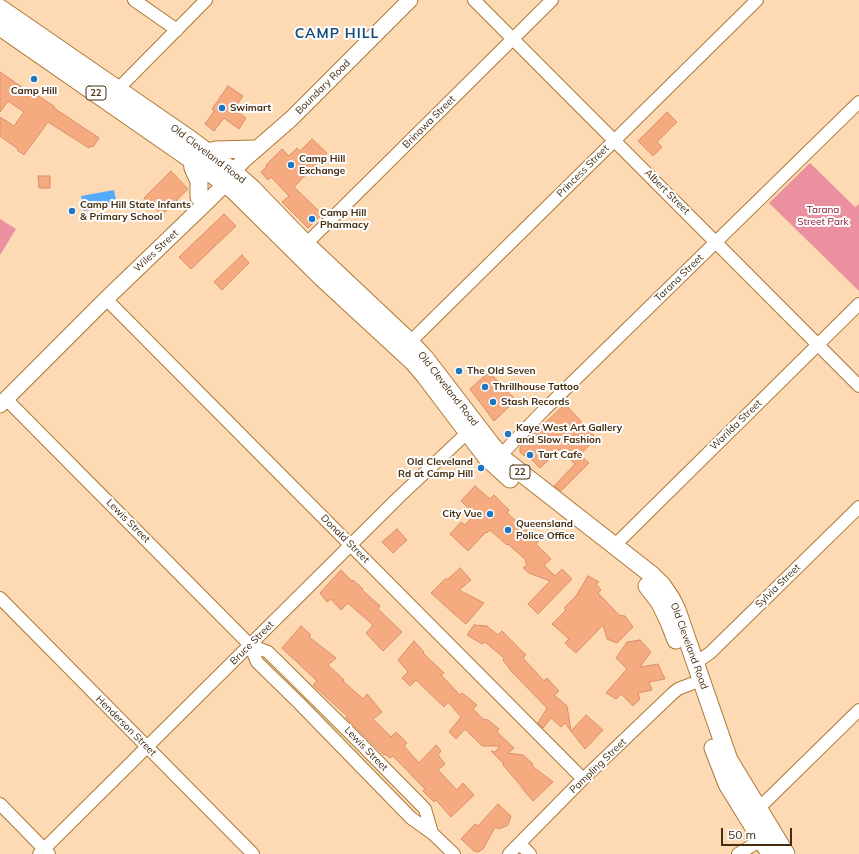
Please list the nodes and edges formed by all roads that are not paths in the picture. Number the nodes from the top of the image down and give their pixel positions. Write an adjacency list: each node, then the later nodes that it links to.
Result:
1 (134, 0): 9 (street)
2 (206, 0): 9 (street)
3 (410, 0): 14 (main road, Boundary Road)
4 (474, 0): 10 (street, Albert Street)
5 (552, 0): 10 (street, Brinawa Street)
6 (757, 0): 13 (street, Princess Street)
7 (0, 8): 11 (highway, Old Cleveland Road / 22)
8 (0, 27): 16 (highway, Old Cleveland Road / 22)
9 (177, 30): 11 (street)
10 (513, 39): 13 (street, Albert Street); 20 (street, Brinawa Street)
11 (118, 89): 15 (highway, Old Cleveland Road / 22)
12 (859, 102): 19 (street, Tarana Street)
13 (615, 140): 19 (street, Albert Street); 23 (street, Princess Street)
14 (256, 149): 15 (highway); 17 (main road, Boundary Road)
15 (208, 152): 17 (highway, Old Cleveland Road / 22)
16 (192, 160): 17 (highway, Old Cleveland Road / 22); 18 (highway)
17 (225, 178): 18 (main road, Wiles Street); 20 (highway, Old Cleveland Road / 22); 21 (main road, Wiles Street); 27 (highway, Old Cleveland Road / 22)
18 (199, 197): 26 (main road, Wiles Street)
19 (716, 242): 24 (street, Albert Street); 28 (street, Tarana Street)
20 (306, 244): 23 (highway, Old Cleveland Road / 22)
21 (106, 299): 26 (main road, Wiles Street); 30 (street, Donald Street)
22 (859, 304): 24 (street, Warilda Street)
23 (410, 342): 28 (highway, Old Cleveland Road / 22)
24 (819, 345): 25 (street, Albert Street); 31 (street, Warilda Street)
25 (859, 386)
26 (2, 399): 33 (street, Lewis Street)
27 (467, 433): 30 (street, Bruce Street); 35 (highway, Old Cleveland Road / 22)
28 (500, 455): 31 (highway, Old Cleveland Road / 22)
29 (859, 507): 34 (street, Sylvia Street)
30 (351, 546): 33 (street, Bruce Street); 38 (street, Donald Street)
31 (614, 546): 34 (highway, Old Cleveland Road / 22)
32 (0, 598): 37 (street, Henderson Street)
33 (250, 645): 37 (street, Bruce Street); 45 (street, Lewis Street)
34 (695, 663): 40 (highway, Old Cleveland Road / 22)
35 (691, 684): 38 (street, Pampling Street); 41 (highway, Old Cleveland Road / 22)
36 (859, 710): 40 (street)
37 (147, 747): 43 (street, Bruce Street); 44 (street, Henderson Street)
38 (583, 779): 42 (street, Pampling Street)
39 (0, 804): 43 (street)
40 (758, 809): 41 (highway, Old Cleveland Road / 22)
41 (768, 843): 48 (street); 49 (highway, Old Cleveland Road / 22)
42 (520, 844): 46 (street, Pampling Street); 47 (street)
43 (44, 852)
44 (253, 854)
45 (454, 854)
46 (509, 854)
47 (530, 854)
48 (738, 854)
49 (786, 854)

